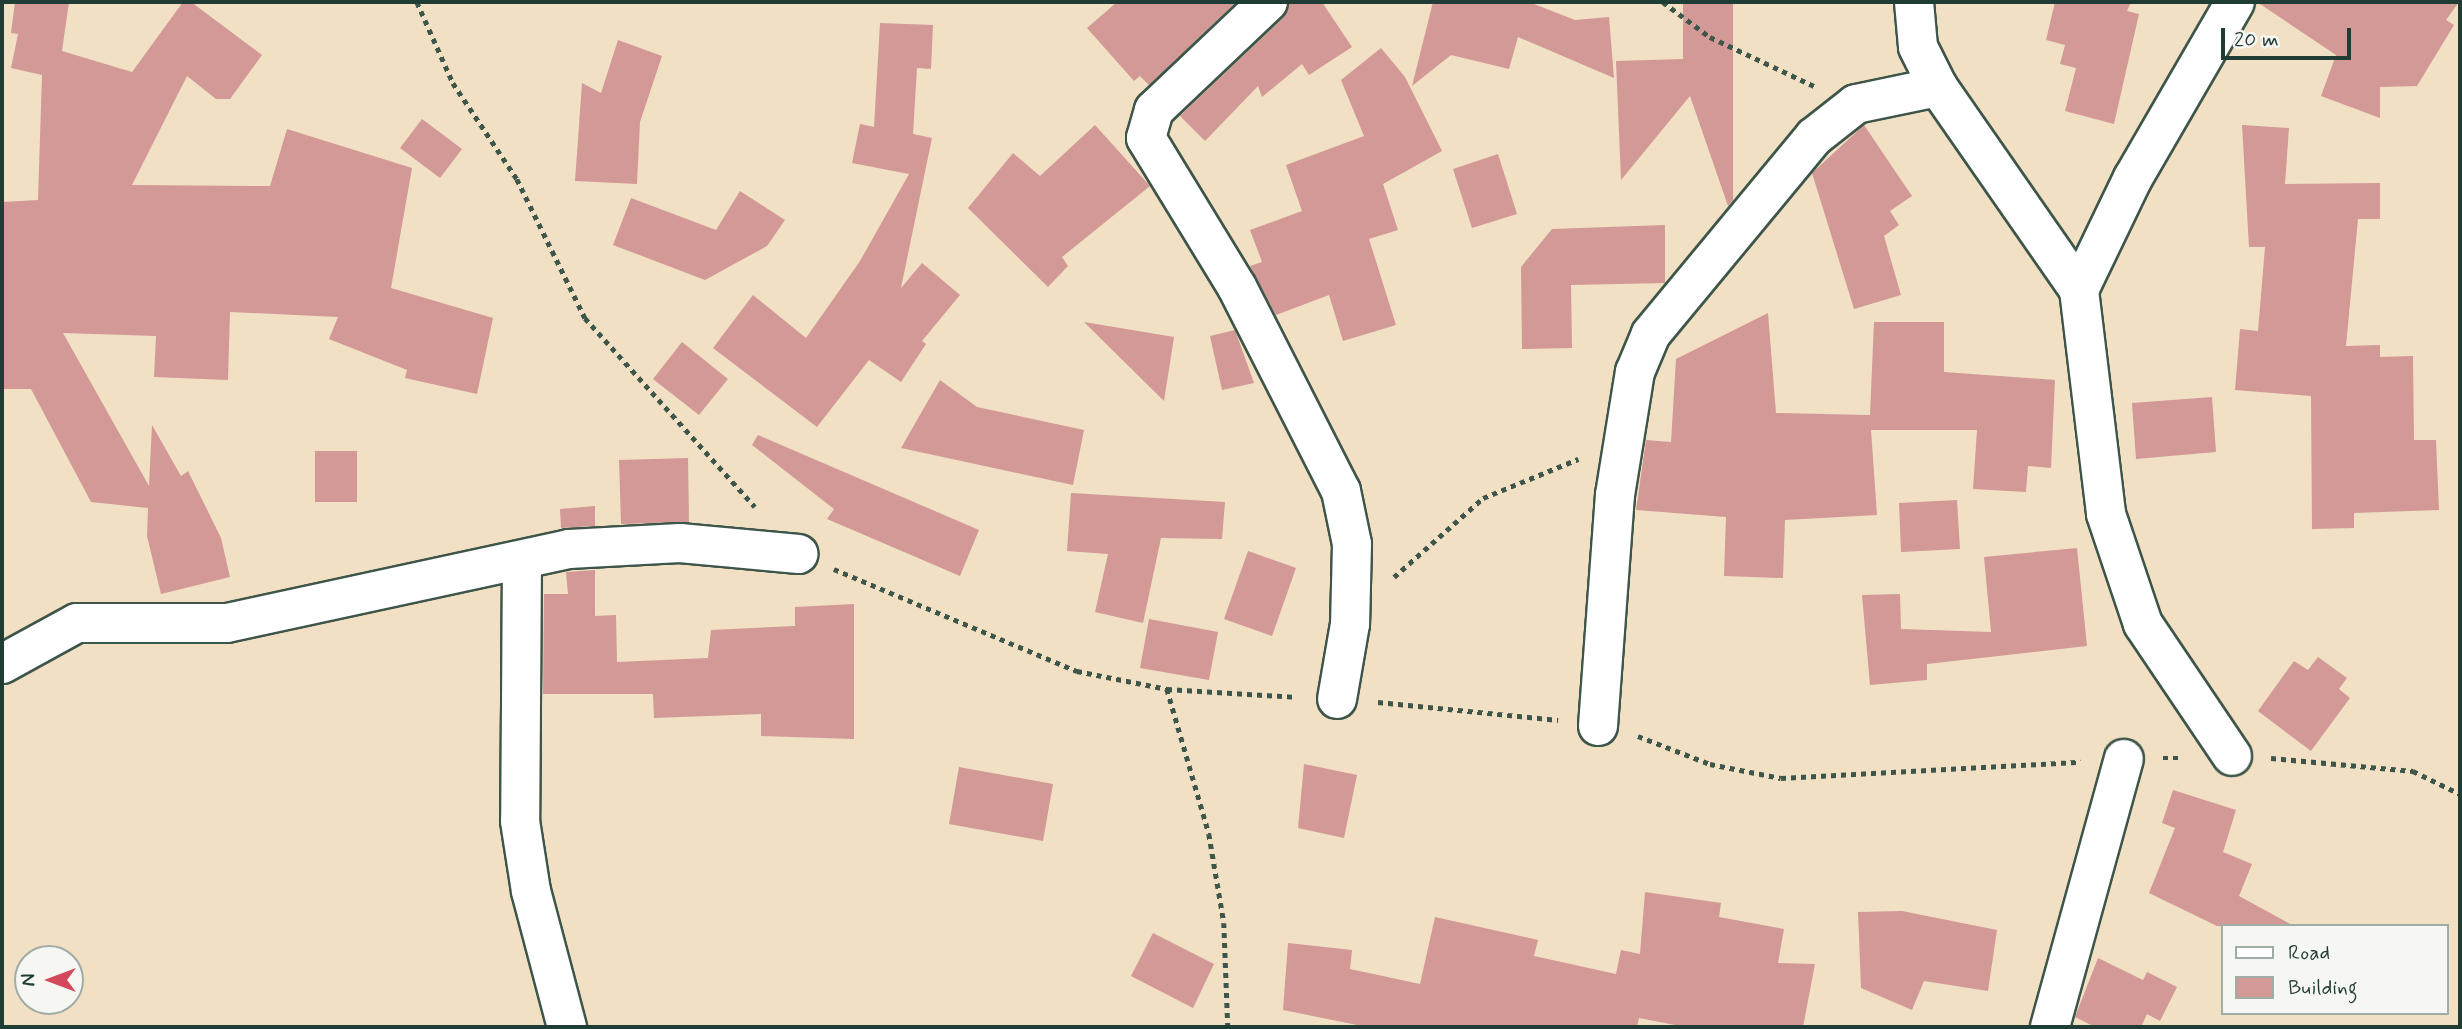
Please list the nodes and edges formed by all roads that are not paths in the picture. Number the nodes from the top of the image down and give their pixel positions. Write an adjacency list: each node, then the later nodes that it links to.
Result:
1 (1268, 2): 9 (street)
2 (1914, 2): 4 (street)
3 (2235, 2): 5 (street)
4 (1938, 87): 5 (street); 10 (street)
5 (2079, 290): 11 (street)
6 (798, 554): 7 (street)
7 (522, 561): 8 (street); 13 (street)
8 (2, 664)
9 (1337, 699)
10 (1598, 726)
11 (2231, 756)
12 (2124, 760): 14 (street)
13 (568, 1027)
14 (2050, 1027)

